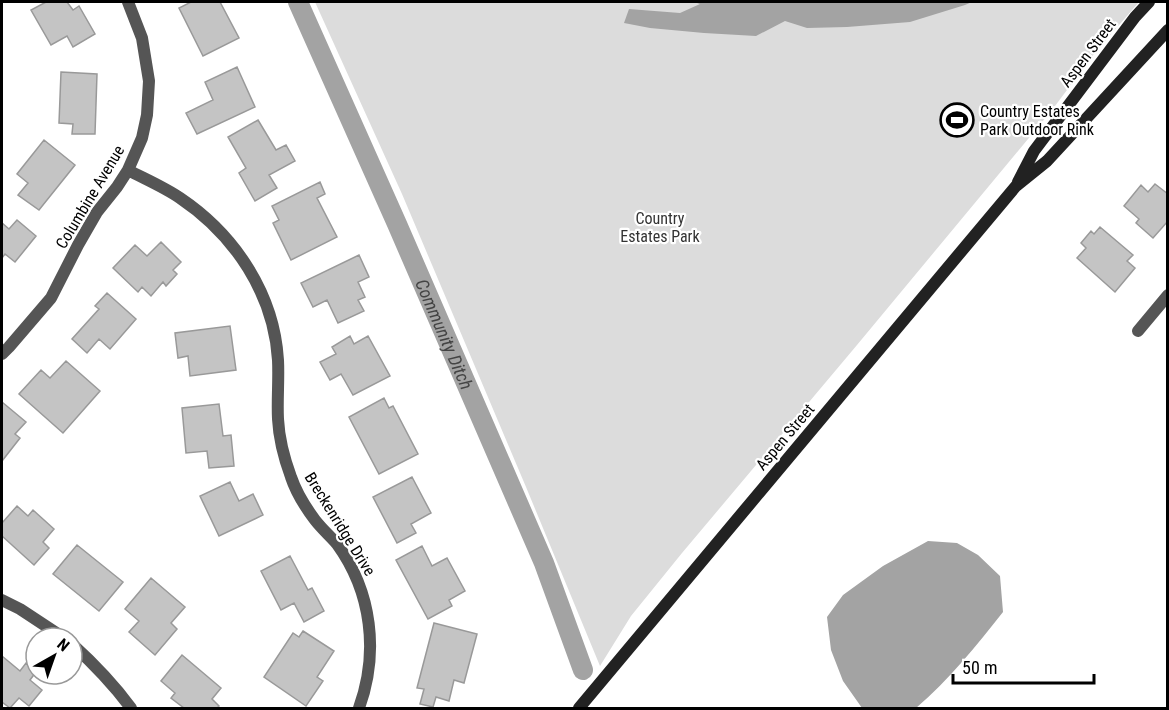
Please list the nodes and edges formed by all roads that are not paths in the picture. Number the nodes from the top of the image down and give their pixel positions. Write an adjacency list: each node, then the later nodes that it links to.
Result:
1 (128, 2): 4 (street, Columbine Avenue)
2 (1149, 2): 5 (street, Aspen Street)
3 (1167, 30): 5 (street, Aspen Street)
4 (128, 170): 8 (street, Columbine Avenue); 13 (street, Breckenridge Drive)
5 (1016, 186): 14 (street, Aspen Street)
6 (1167, 295): 7 (street)
7 (1138, 331)
8 (2, 354)
9 (2, 600): 10 (street)
10 (46, 626)
11 (84, 655): 12 (street)
12 (131, 708)
13 (359, 708)
14 (579, 708)

